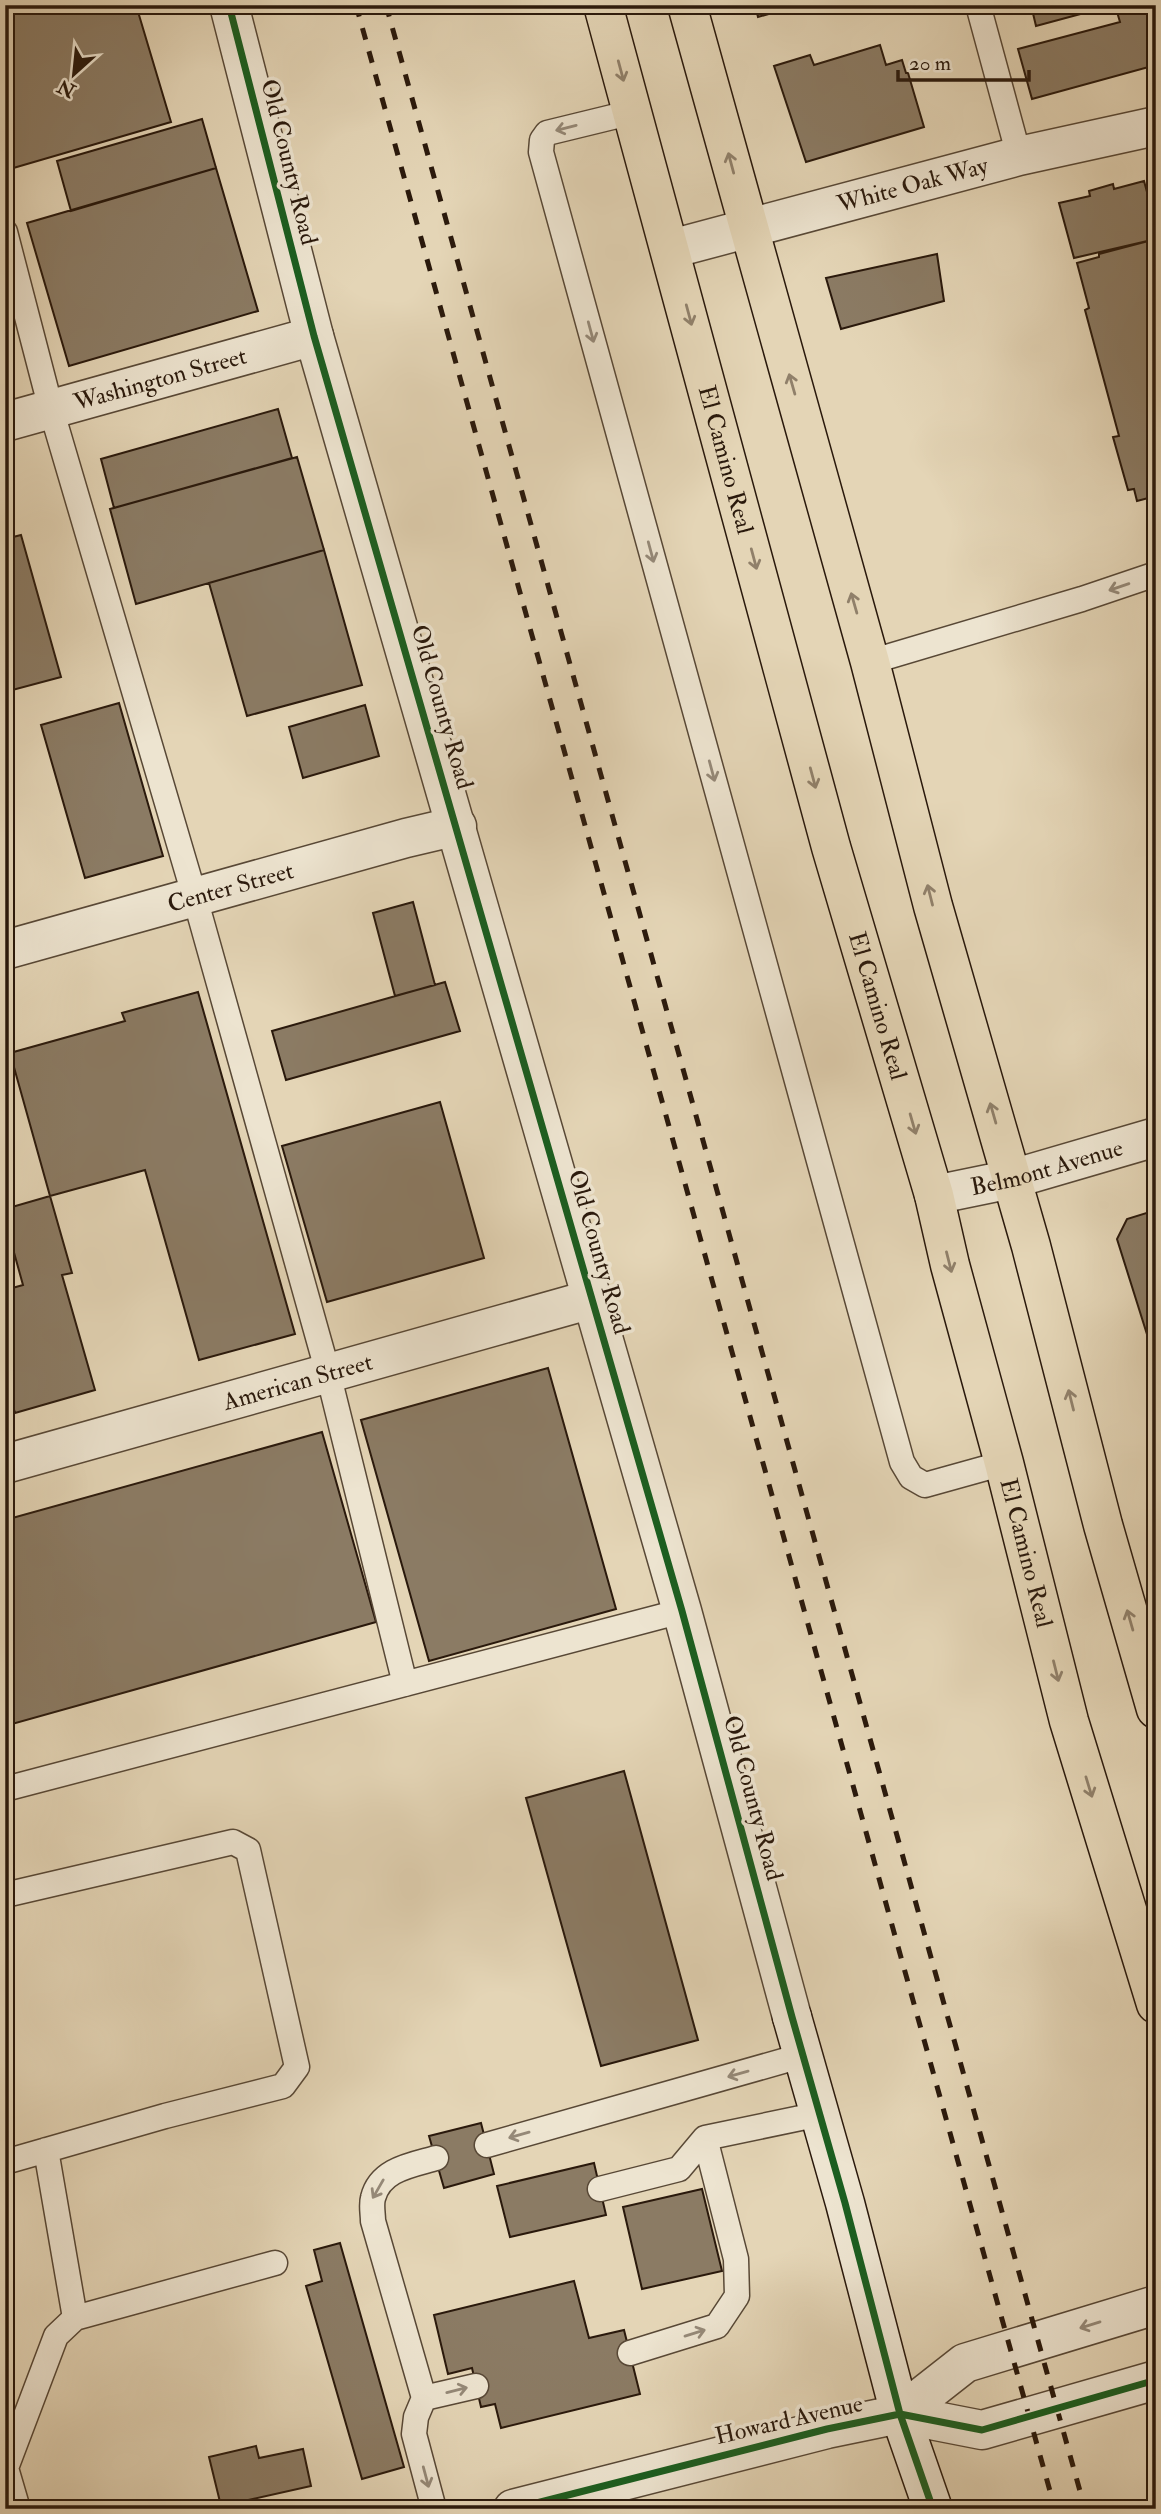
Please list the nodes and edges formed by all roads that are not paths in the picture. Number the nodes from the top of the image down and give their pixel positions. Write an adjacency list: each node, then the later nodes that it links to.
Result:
1 (229, 5): 11 (street, Old County Road)
2 (603, 5): 5 (main road, El Camino Real, one-way to 5)
3 (687, 5): 8 (main road, one-way to 3)
4 (978, 5): 7 (lane)
5 (633, 112): 10 (main road, El Camino Real); 24 (lane, one-way to 24)
6 (1156, 126): 7 (street, White Oak Way)
7 (1019, 156): 8 (street, White Oak Way)
8 (749, 229): 10 (street, White Oak Way); 15 (main road, one-way to 8)
9 (5, 232): 12 (lane)
10 (671, 249): 21 (main road, El Camino Real, one-way to 21)
11 (314, 336): 12 (street, Washington Street); 16 (street, Old County Road)
12 (51, 409): 13 (street, Washington Street); 17 (lane)
13 (5, 422)
14 (1156, 574): 15 (lane, one-way to 15)
15 (870, 662): 20 (main road, one-way to 15)
16 (457, 826): 17 (street, Center Street); 22 (street, Old County Road)
17 (195, 898): 18 (street, Center Street); 23 (lane)
18 (5, 950)
19 (1156, 1137): 20 (street, Belmont Avenue)
20 (1012, 1179): 21 (street, Belmont Avenue); 28 (main road, one-way to 20)
21 (934, 1195): 24 (main road, El Camino Real, one-way to 24)
22 (592, 1298): 23 (street, American Street); 26 (street, Old County Road)
23 (328, 1373): 25 (street, American Street); 27 (lane)
24 (1004, 1462): 31 (main road, El Camino Real, one-way to 31)
25 (5, 1464)
26 (682, 1611): 27 (lane); 32 (street, Old County Road)
27 (405, 1684): 29 (lane)
28 (1156, 1709)
29 (5, 1789)
30 (5, 1895): 36 (lane)
31 (1156, 2004)
32 (804, 2055): 33 (street, Old County Road); 35 (lane, one-way to 35)
33 (820, 2114): 34 (lane); 47 (street, Old County Road)
34 (705, 2138): 39 (lane); 43 (lane, one-way to 34)
35 (487, 2144)
36 (46, 2150): 38 (lane); 42 (lane)
37 (436, 2158): 46 (lane, one-way to 46)
38 (5, 2162)
39 (600, 2189)
40 (275, 2263): 42 (lane)
41 (1156, 2305): 47 (street, Howard Avenue, one-way to 47)
42 (75, 2318): 48 (lane)
43 (630, 2353)
44 (1156, 2380): 47 (street, Howard Avenue)
45 (476, 2386): 46 (lane, one-way to 45)
46 (424, 2398): 49 (lane, one-way to 49)
47 (900, 2414): 50 (street, Howard Avenue); 51 (street, Old County Road)
48 (18, 2509)
49 (434, 2509)
50 (513, 2509)
51 (933, 2509)

